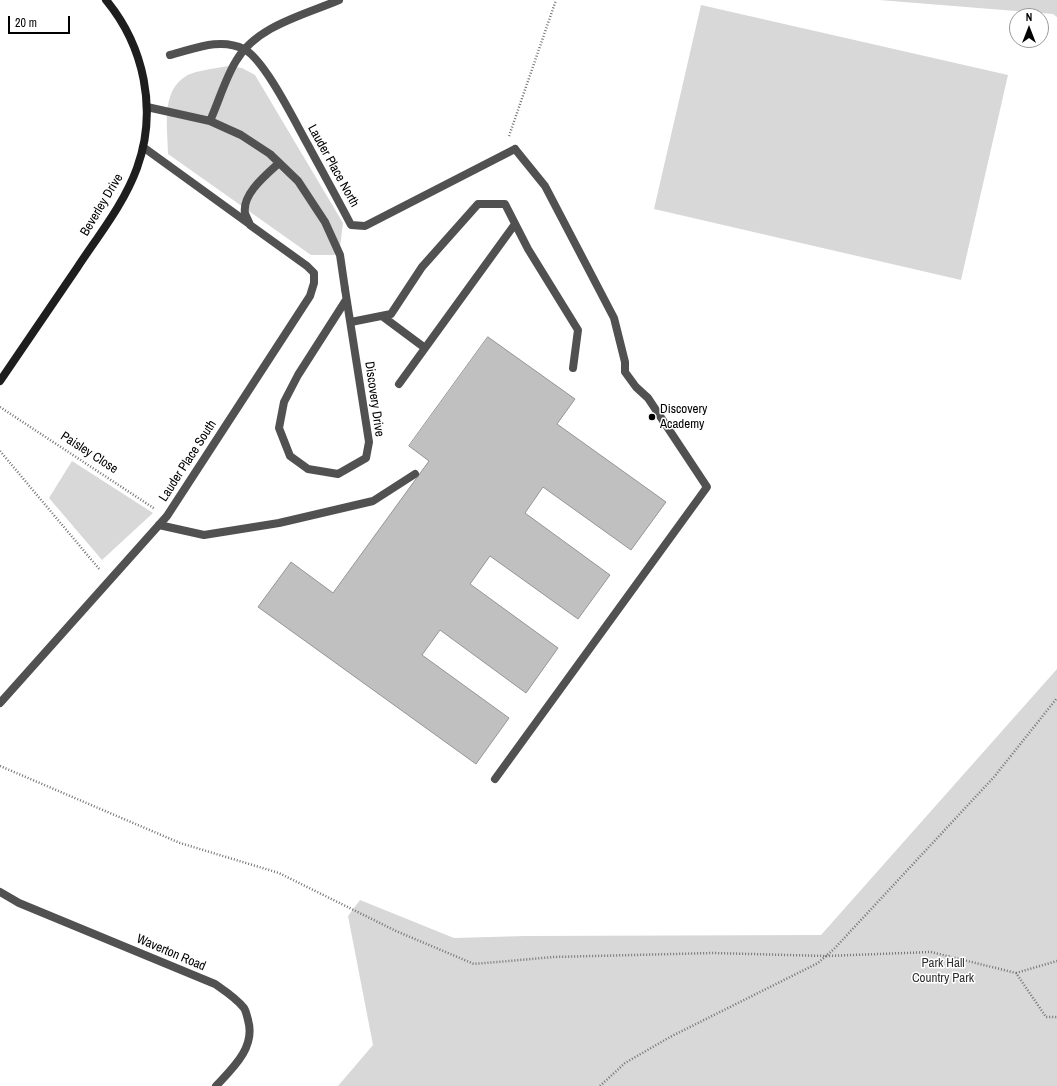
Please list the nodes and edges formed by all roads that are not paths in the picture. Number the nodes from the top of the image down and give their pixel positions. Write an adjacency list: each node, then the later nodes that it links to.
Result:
1 (106, 0): 5 (street, Beverley Drive)
2 (339, 0): 3 (street)
3 (245, 49): 4 (street); 6 (street); 21 (street, Lauder Place North)
4 (170, 55)
5 (146, 108): 6 (street, Discovery Drive); 7 (street, Beverley Drive)
6 (210, 121): 8 (street, Discovery Drive)
7 (143, 147): 9 (street, Lauder Place South); 16 (street, Beverley Drive)
8 (279, 163): 9 (street); 11 (street, Discovery Drive)
9 (250, 224): 19 (street, Lauder Place South)
10 (516, 224): 12 (street); 14 (street); 15 (street)
11 (346, 300): 13 (street, Discovery Drive); 13 (street, Discovery Drive)
12 (382, 316): 13 (street); 14 (street)
13 (351, 322)
14 (425, 348): 17 (street)
15 (573, 368)
16 (0, 381)
17 (399, 384)
18 (415, 474): 19 (street)
19 (159, 525): 20 (street, Lauder Place South)
20 (0, 703)
21 (495, 779)
22 (0, 892): 23 (street, Waverton Road)
23 (216, 1086)

